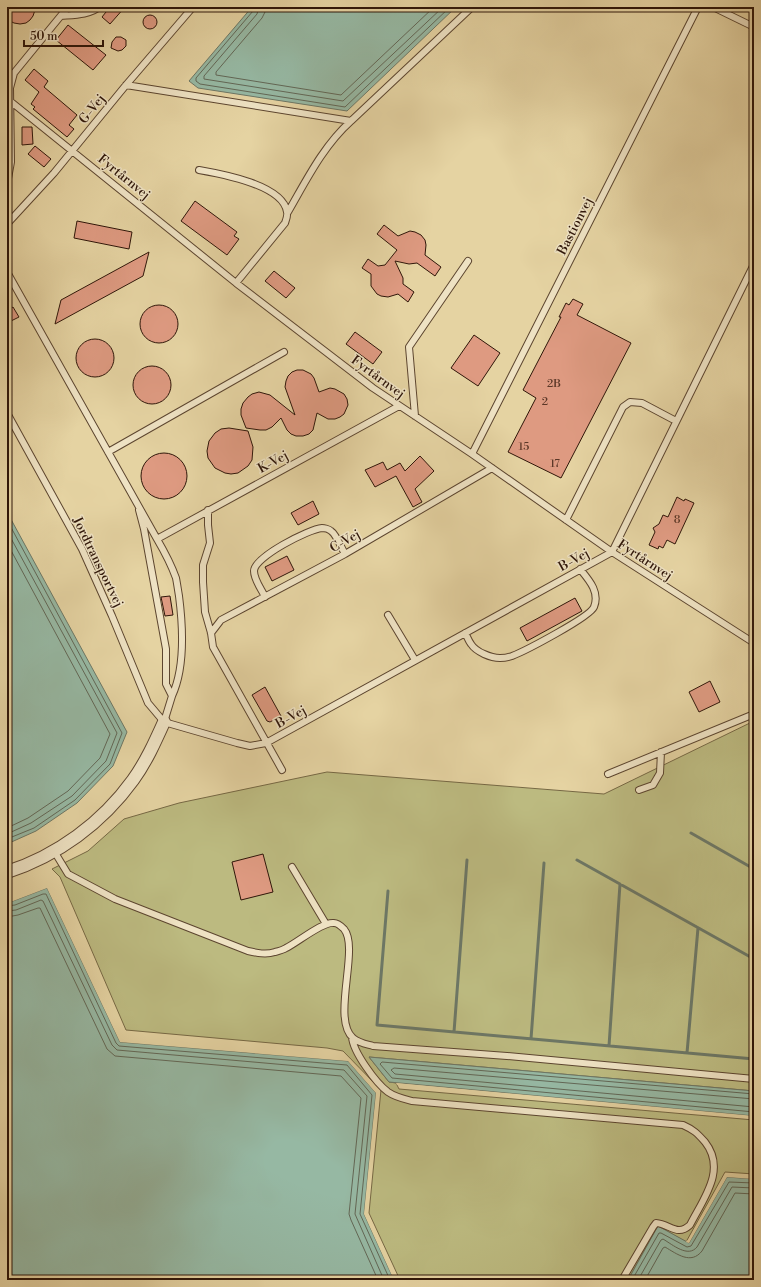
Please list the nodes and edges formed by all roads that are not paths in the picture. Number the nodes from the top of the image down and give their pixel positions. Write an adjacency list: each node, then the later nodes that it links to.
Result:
1 (68, 7): 7 (lane)
2 (99, 7): 7 (lane)
3 (193, 7): 9 (lane, G-Vej)
4 (472, 7): 12 (lane)
5 (698, 7): 28 (lane, Bastionvej)
6 (713, 7): 8 (lane)
7 (61, 16): 10 (lane)
8 (754, 27)
9 (126, 85): 12 (lane); 13 (lane, G-Vej)
10 (8, 87): 11 (lane)
11 (10, 100): 13 (lane, Fyrtårnvej); 15 (lane)
12 (351, 122): 16 (lane)
13 (72, 150): 17 (lane, G-Vej); 21 (lane, Fyrtårnvej)
14 (199, 170): 16 (lane)
15 (7, 184)
16 (288, 212): 21 (lane)
17 (7, 224)
18 (468, 262): 25 (lane)
19 (754, 264): 26 (lane)
20 (7, 272): 27 (lane)
21 (236, 283): 23 (lane, Fyrtårnvej)
22 (284, 352): 27 (lane)
23 (398, 406): 25 (lane, Fyrtårnvej); 31 (lane, K-Vej)
24 (7, 413): 45 (lane, Jordtransportvej)
25 (415, 416): 28 (lane, Fyrtårnvej)
26 (676, 421): 32 (lane); 34 (lane)
27 (108, 452): 30 (lane)
28 (472, 454): 29 (lane, Fyrtårnvej)
29 (492, 468): 32 (lane, Fyrtårnvej); 35 (lane, C-Vej)
30 (137, 502): 33 (lane); 43 (lane)
31 (208, 510): 33 (lane, K-Vej); 39 (lane)
32 (566, 520): 34 (lane, Fyrtårnvej)
33 (157, 538): 43 (lane)
34 (612, 552): 36 (lane, B-Vej); 41 (lane, Fyrtårnvej)
35 (345, 554): 37 (lane, C-Vej); 37 (lane)
36 (580, 569): 40 (lane, B-Vej); 40 (lane)
37 (265, 597): 39 (lane, C-Vej)
38 (388, 615): 42 (lane)
39 (211, 633): 46 (lane)
40 (465, 633): 42 (lane, B-Vej)
41 (754, 643)
42 (416, 660): 46 (lane, B-Vej)
43 (172, 696): 45 (lane)
44 (754, 714): 47 (lane)
45 (164, 722): 46 (lane); 51 (street)
46 (266, 743): 48 (lane)
47 (662, 752): 49 (lane); 50 (lane)
48 (282, 770)
49 (608, 774)
50 (639, 790)
51 (54, 851): 53 (street); 54 (lane)
52 (292, 867): 54 (lane)
53 (7, 872)
54 (326, 924): 55 (lane)
55 (352, 1037): 56 (lane); 57 (lane)
56 (754, 1078)
57 (622, 1280)

